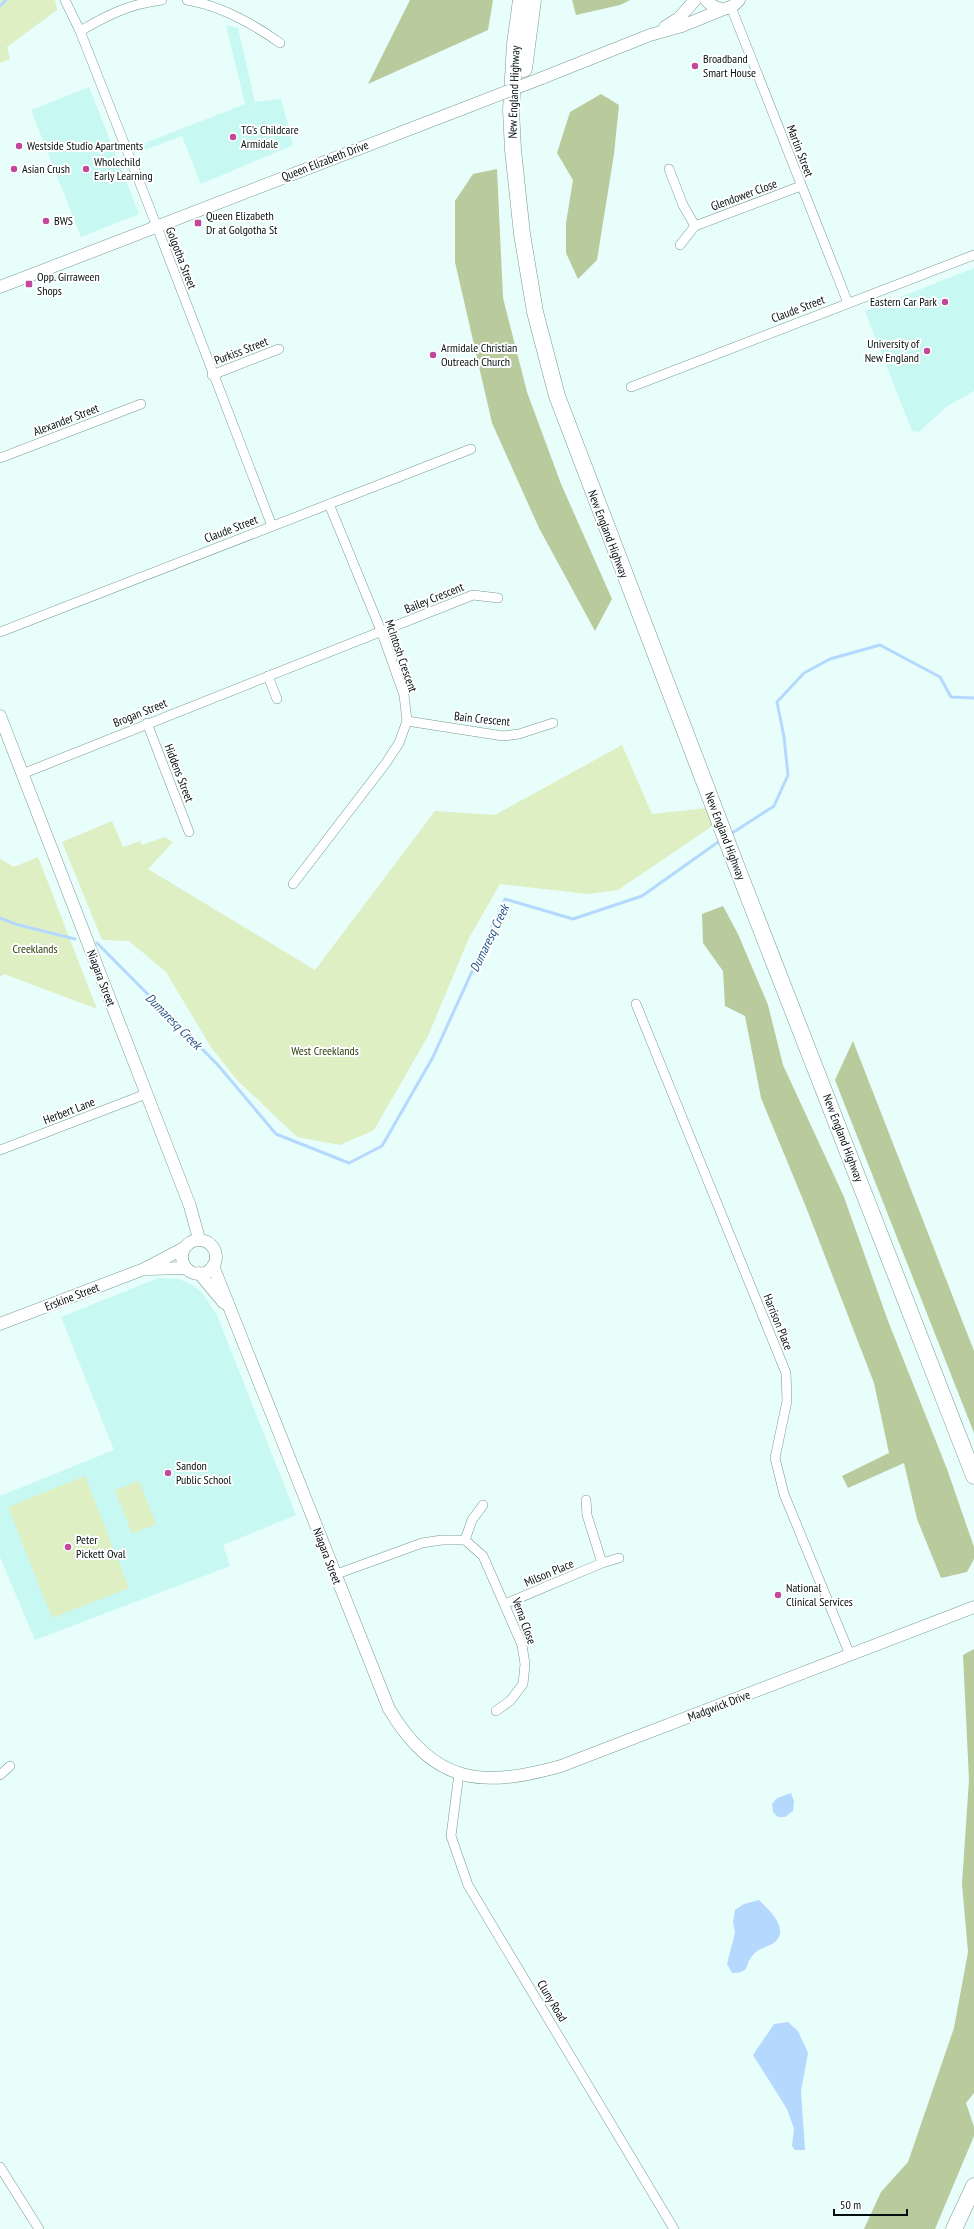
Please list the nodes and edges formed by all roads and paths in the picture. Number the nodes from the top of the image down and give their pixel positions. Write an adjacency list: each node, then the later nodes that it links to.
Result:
1 (65, 0): 9 (street, Golgotha Street)
2 (162, 0): 9 (street)
3 (188, 0): 11 (street)
4 (521, 0): 13 (highway, New England Highway)
5 (533, 0): 13 (highway, New England Highway)
6 (695, 0): 10 (street, Queen Elizabeth Drive)
7 (706, 0): 8 (street)
8 (735, 3): 10 (street, Queen Elizabeth Drive); 14 (street, Martin Street)
9 (80, 31): 15 (street, Golgotha Street)
10 (650, 35): 15 (street, Queen Elizabeth Drive, bridge)
11 (280, 43)
12 (669, 169): 16 (street)
13 (518, 184): 52 (highway, New England Highway)
14 (801, 186): 16 (street, Glendower Close); 20 (street, Martin Street)
15 (156, 226): 19 (street, Queen Elizabeth Drive); 22 (street, Golgotha Street)
16 (695, 226): 17 (street)
17 (680, 245)
18 (974, 255): 20 (street, Claude Street)
19 (0, 287)
20 (848, 303): 23 (street, Claude Street)
21 (279, 349): 22 (street, Purkiss Street)
22 (212, 375): 28 (street, Golgotha Street)
23 (631, 387)
24 (141, 404): 26 (street, Alexander Street)
25 (471, 449): 27 (street, Claude Street)
26 (0, 458)
27 (329, 504): 28 (street, Claude Street); 31 (street, McIntosh Crescent)
28 (272, 526): 30 (street, Claude Street)
29 (498, 598): 31 (street, Bailey Crescent)
30 (0, 632)
31 (382, 633): 32 (street, Brogan Street); 35 (street, McIntosh Crescent)
32 (268, 676): 33 (street); 36 (street, Brogan Street)
33 (277, 700)
34 (0, 716): 38 (street, Niagara Street)
35 (406, 721): 37 (street, Bain Crescent); 40 (street, McIntosh Crescent)
36 (147, 723): 38 (street, Brogan Street); 39 (street, Hiddens Street)
37 (553, 724)
38 (22, 774): 42 (street, Niagara Street)
39 (189, 832)
40 (293, 884)
41 (636, 1004): 61 (street, Harrison Place)
42 (146, 1094): 43 (street, Herbert Lane); 44 (street, Niagara Street)
43 (0, 1150)
44 (199, 1240): 45 (street); 46 (street)
45 (184, 1248): 47 (street); 48 (street, Erskine Street)
46 (213, 1266): 49 (street); 50 (street, Niagara Street)
47 (186, 1268): 48 (street, Erskine Street); 49 (street)
48 (144, 1269): 51 (street, Erskine Street)
49 (199, 1274): 50 (street, Niagara Street)
50 (232, 1312): 58 (street, Niagara Street)
51 (0, 1324)
52 (974, 1476)
53 (586, 1500): 57 (street)
54 (483, 1506): 55 (street)
55 (465, 1540): 58 (street); 59 (street, Verna Close)
56 (619, 1558): 57 (street, Milson Place)
57 (602, 1564): 59 (street, Milson Place)
58 (334, 1575): 64 (street, Niagara Street)
59 (506, 1604): 62 (street, Verna Close)
60 (974, 1607): 61 (street, Madgwick Drive)
61 (850, 1655): 64 (street, Madgwick Drive)
62 (496, 1711)
63 (10, 1766): 65 (street)
64 (459, 1773): 69 (street, Cluny Road)
65 (0, 1775)
66 (0, 2166): 68 (street)
67 (974, 2186): 70 (highway)
68 (39, 2229)
69 (674, 2229)
70 (954, 2229)

